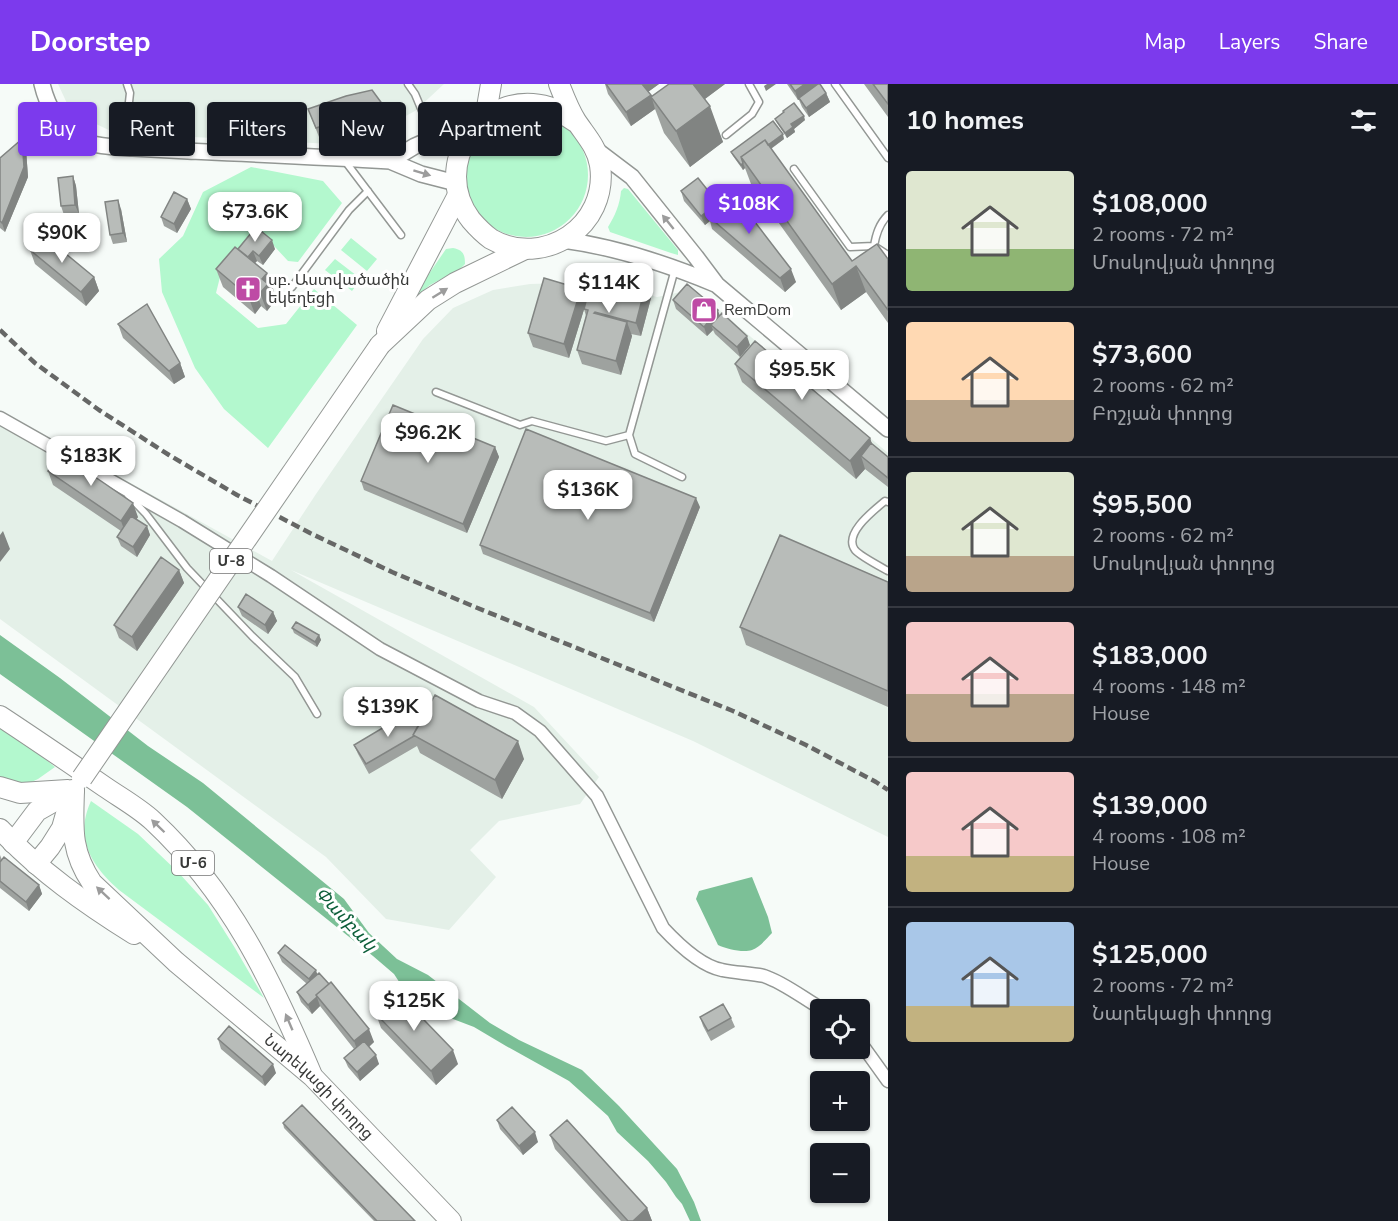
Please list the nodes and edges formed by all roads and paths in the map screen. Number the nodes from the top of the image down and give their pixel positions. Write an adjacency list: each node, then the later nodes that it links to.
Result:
1 (42, 84): 15 (street)
2 (127, 84): 8 (lane)
3 (408, 84): 9 (lane)
4 (491, 84): 10 (highway)
5 (559, 84): 12 (highway)
6 (749, 84): 13 (lane)
7 (835, 84): 20 (lane)
8 (129, 102)
9 (419, 102)
10 (485, 102)
11 (562, 113): 12 (highway)
12 (577, 123): 16 (highway)
13 (726, 135)
14 (418, 145): 21 (street)
15 (109, 146)
16 (595, 149): 27 (highway); 32 (street, one-way to 16)
17 (195, 151): 19 (street)
18 (459, 156): 23 (highway)
19 (344, 158): 21 (street); 24 (lane)
20 (888, 158)
21 (390, 161): 23 (street, one-way to 23)
22 (794, 169): 28 (lane)
23 (457, 189): 29 (highway); 34 (highway, Մ-8)
24 (368, 191): 26 (lane); 33 (lane)
25 (888, 215): 28 (lane)
26 (401, 235)
27 (563, 240): 29 (highway); 31 (street)
28 (874, 246): 30 (lane)
29 (525, 249): 34 (highway, Մ-8, one-way to 29)
30 (888, 255)
31 (676, 268): 32 (street); 38 (lane)
32 (717, 285): 37 (street)
33 (292, 287)
34 (381, 345): 45 (highway, Մ-8, bridge)
35 (436, 392): 38 (lane)
36 (0, 418): 40 (street)
37 (888, 429)
38 (628, 435): 39 (lane)
39 (682, 477)
40 (118, 486): 43 (lane); 50 (street)
41 (888, 502): 42 (lane)
42 (888, 572)
43 (317, 714)
44 (0, 716): 52 (highway, Մ-6 / Մ-6, one-way to 44)
45 (78, 784): 46 (highway); 47 (highway, Մ-8); 48 (highway, Մ-8); 49 (highway, Մ-6, one-way to 45)
46 (0, 787)
47 (7, 836): 48 (highway, Մ-6)
48 (36, 864): 49 (highway, Մ-6)
49 (176, 962): 52 (highway, Նարեկացի փողոց / Մ-6)
50 (810, 1002)
51 (870, 1056): 53 (street)
52 (312, 1076): 54 (highway, Նարեկացի փողոց / Մ-6)
53 (888, 1081)
54 (451, 1221)

